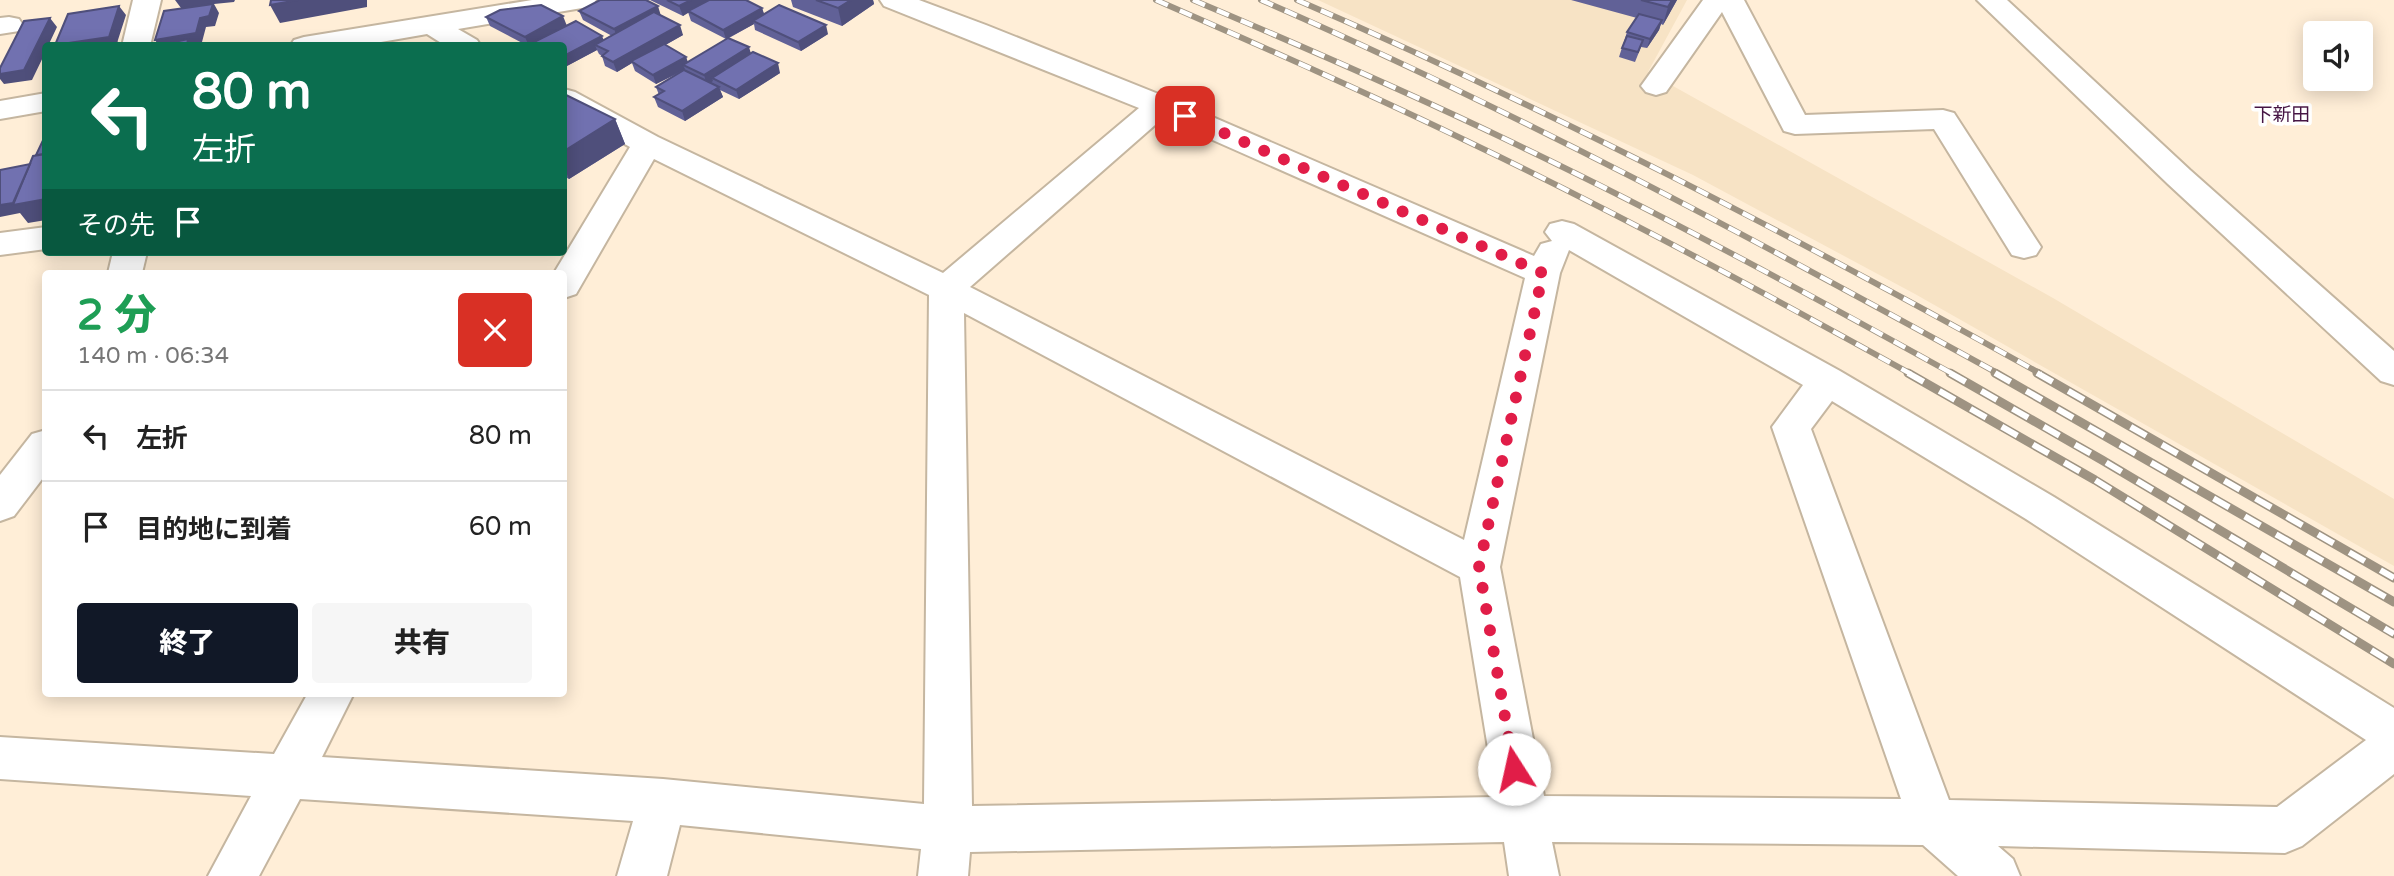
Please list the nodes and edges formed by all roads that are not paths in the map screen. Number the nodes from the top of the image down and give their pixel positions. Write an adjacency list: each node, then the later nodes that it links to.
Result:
1 (147, 0): 8 (street)
2 (582, 0): 7 (street)
3 (894, 0): 14 (street)
4 (1717, 0): 11 (street)
5 (1730, 0): 19 (street)
6 (1991, 0): 23 (street)
7 (430, 25): 9 (street); 10 (street)
8 (137, 42)
9 (328, 42)
10 (460, 42)
11 (1656, 86)
12 (567, 100): 16 (street)
13 (42, 103): 15 (street)
14 (1160, 105): 20 (street); 22 (street)
15 (0, 110)
16 (646, 144): 21 (street); 22 (street)
17 (42, 239): 18 (street)
18 (0, 244)
19 (2024, 247)
20 (1543, 273): 24 (street); 27 (street)
21 (567, 281)
22 (946, 289): 27 (street); 36 (street)
23 (2394, 372)
24 (1827, 381): 29 (street); 35 (street)
25 (39, 460): 26 (street)
26 (0, 505)
27 (1479, 567): 34 (street)
28 (330, 697): 32 (street)
29 (2394, 733)
30 (2394, 746): 35 (street)
31 (0, 758): 32 (street)
32 (286, 775): 33 (street); 37 (street)
33 (663, 801): 36 (street); 38 (street)
34 (1523, 819): 35 (street); 36 (street); 40 (street)
35 (1933, 822): 41 (street)
36 (948, 829): 39 (street)
37 (233, 876)
38 (642, 876)
39 (943, 876)
40 (1534, 876)
41 (1995, 876)

